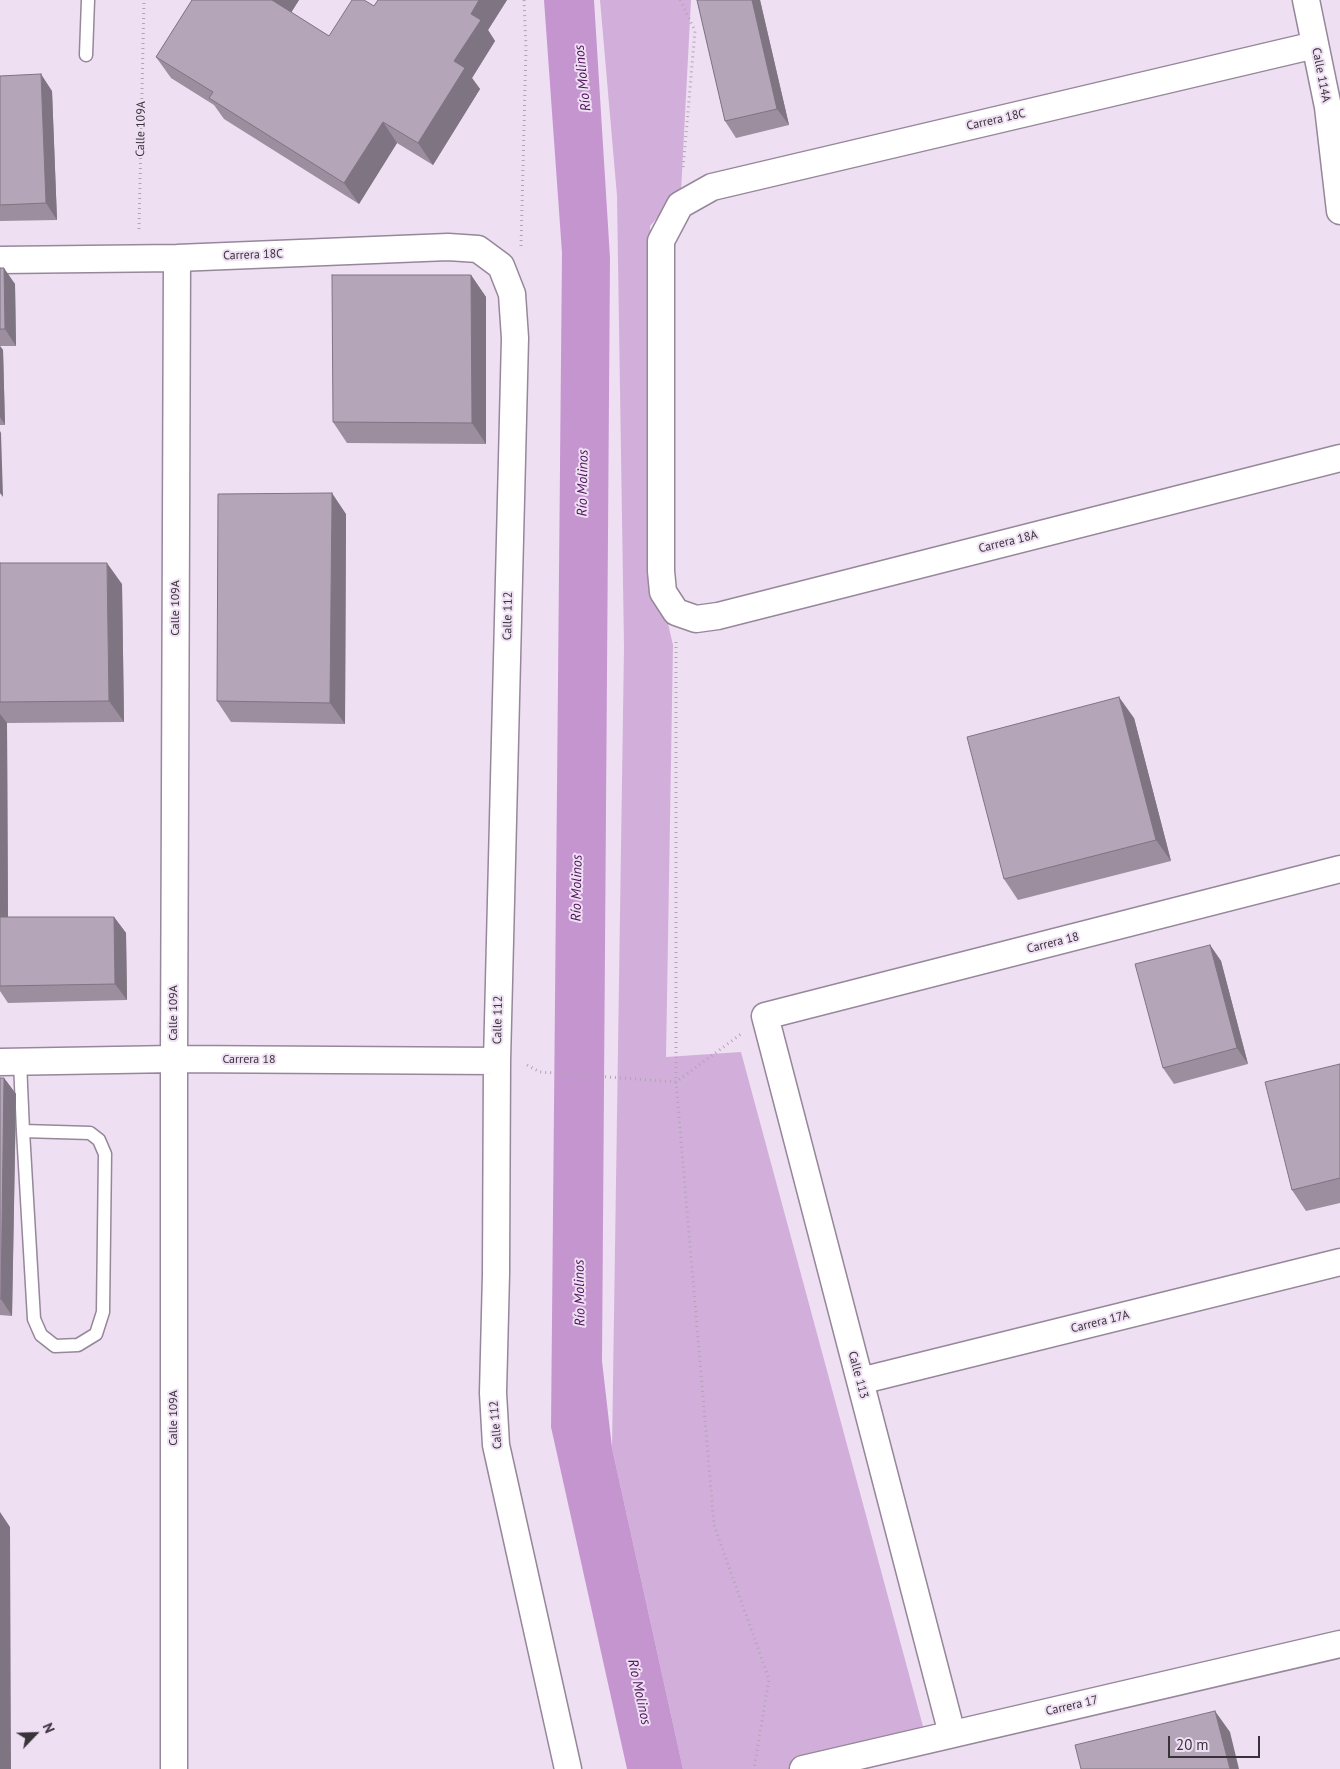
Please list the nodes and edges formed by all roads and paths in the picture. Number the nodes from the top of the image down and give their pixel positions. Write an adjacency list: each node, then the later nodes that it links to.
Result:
1 (88, 0): 7 (lane)
2 (144, 0): 11 (path, Calle 109A)
3 (524, 0): 10 (path)
4 (680, 0): 8 (path)
5 (1306, 0): 6 (street, Calle 114A)
6 (1316, 45): 8 (street, Carrera 18C); 9 (street, Calle 114A)
7 (86, 55)
8 (680, 205): 16 (street)
9 (1340, 211)
10 (521, 247)
11 (138, 258): 12 (street, Carrera 18C); 13 (street, Carrera 18C)
12 (177, 258): 14 (street, Carrera 18C); 19 (street, Calle 109A)
13 (0, 260)
14 (501, 266): 20 (street, Calle 112)
15 (1340, 458): 16 (street, Carrera 18A)
16 (676, 612): 23 (path)
17 (1340, 869): 18 (street, Carrera 18)
18 (765, 1016): 23 (path); 26 (street, Calle 113)
19 (174, 1059): 20 (street, Carrera 18); 21 (street, Carrera 18); 29 (street, Calle 109A)
20 (498, 1061): 30 (street, Calle 112)
21 (10, 1062): 24 (lane)
22 (540, 1072): 23 (path)
23 (676, 1082): 31 (path)
24 (23, 1131): 24 (lane)
25 (1340, 1262): 26 (street, Carrera 17A)
26 (860, 1381): 28 (street, Calle 113)
27 (1340, 1644): 28 (street, Carrera 17)
28 (952, 1734): 32 (street, Carrera 17)
29 (174, 1769)
30 (568, 1769)
31 (754, 1769)
32 (803, 1769)

